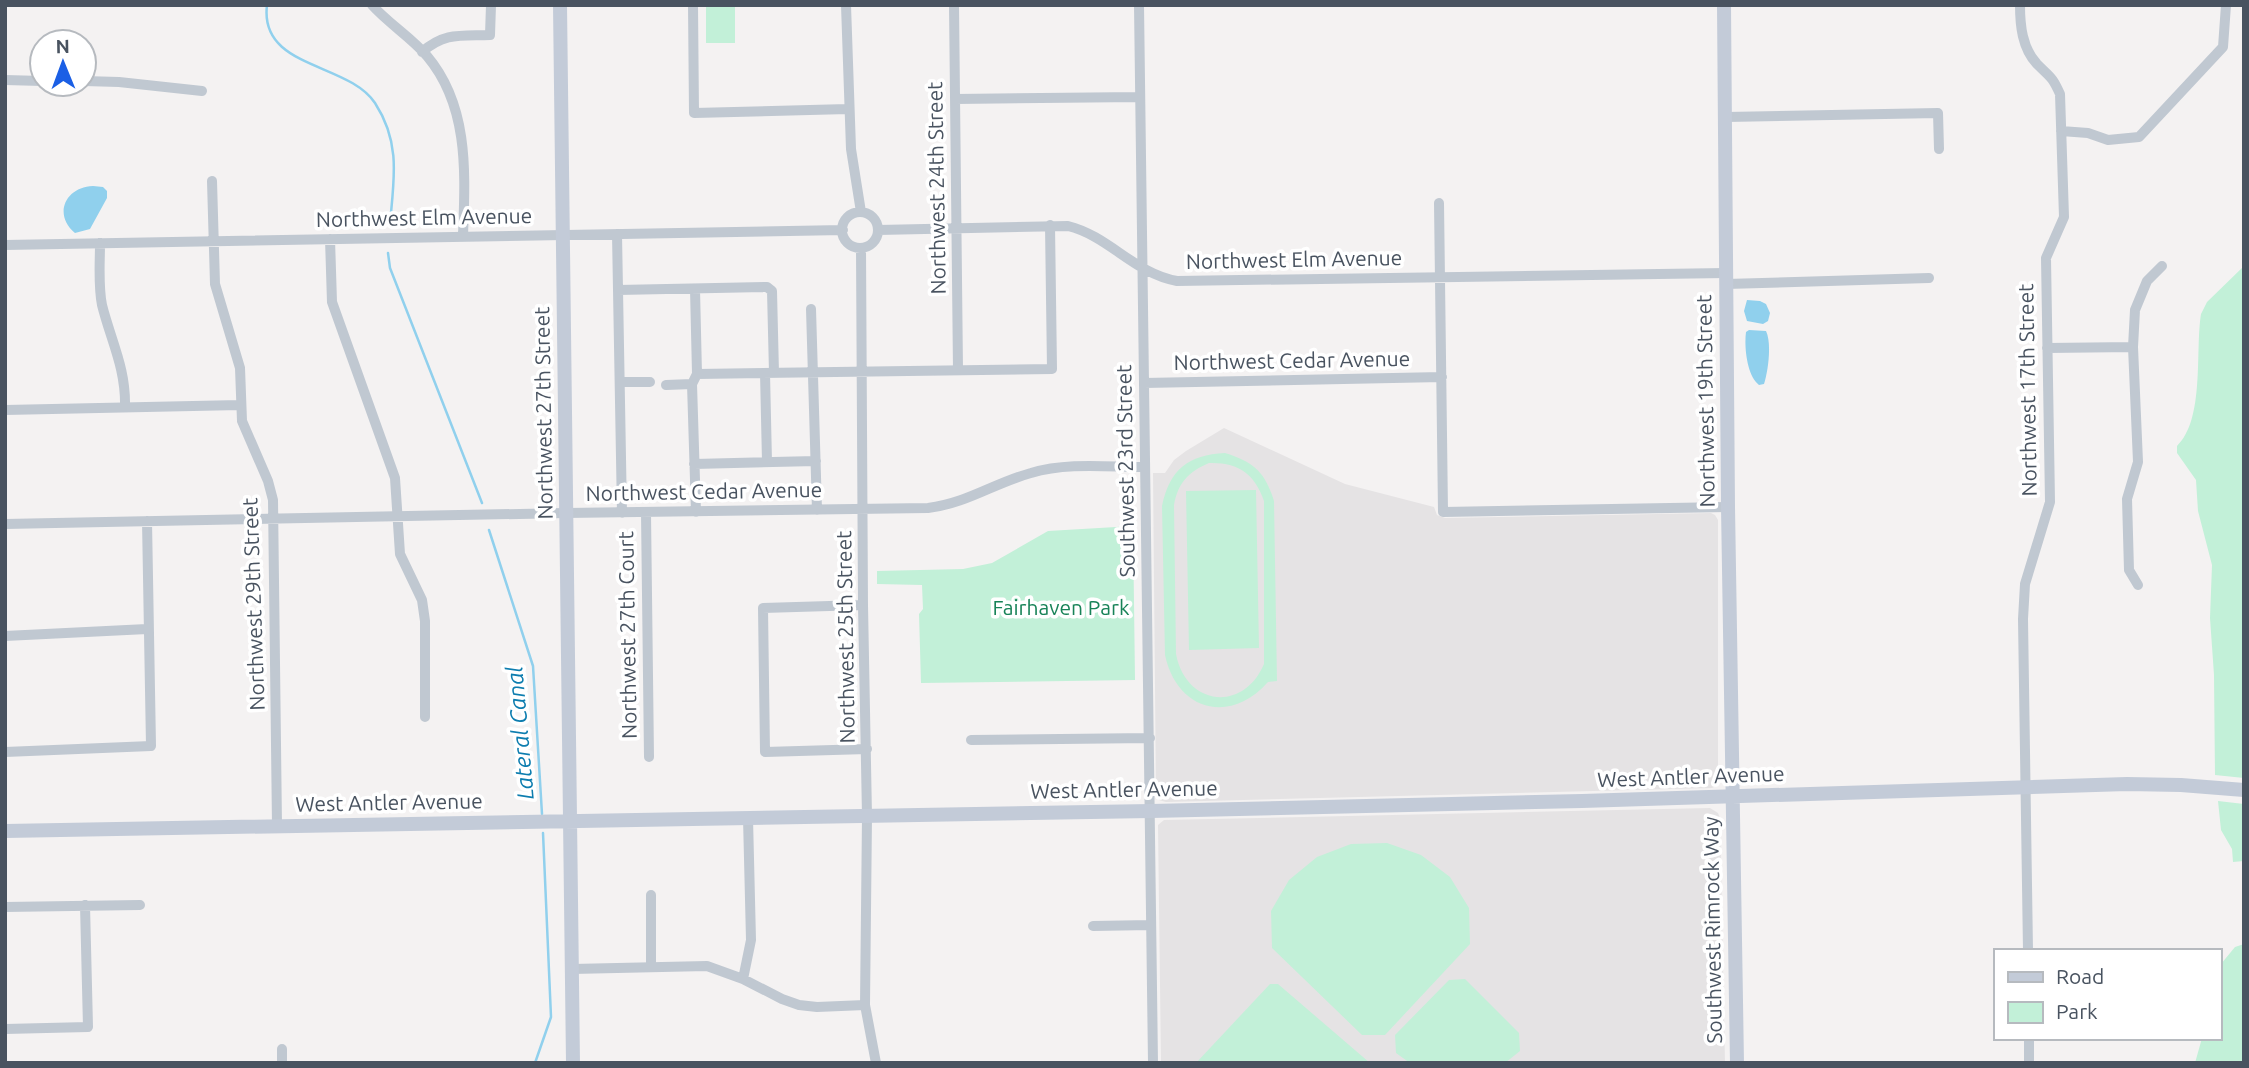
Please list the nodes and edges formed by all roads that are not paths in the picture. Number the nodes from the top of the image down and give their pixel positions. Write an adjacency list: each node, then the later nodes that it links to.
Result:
1 (372, 5): 11 (street)
2 (491, 5): 11 (street)
3 (560, 5): 30 (street, Northwest 27th Street)
4 (692, 5): 18 (street)
5 (846, 5): 18 (street)
6 (954, 5): 17 (street, Northwest 24th Street)
7 (1139, 5): 16 (street, Southwest 23rd Street)
8 (1724, 5): 19 (street, Northwest 19th Street)
9 (2020, 5): 20 (street, Northwest 17th Street)
10 (2227, 5): 20 (street)
11 (422, 52): 31 (street)
12 (5, 80): 13 (street)
13 (28, 81)
14 (98, 81): 15 (street)
15 (202, 91)
16 (1139, 97): 17 (street); 38 (street, Southwest 23rd Street)
17 (955, 99): 26 (street, Northwest 24th Street)
18 (848, 109): 24 (street)
19 (1726, 117): 21 (street); 41 (street, Northwest 19th Street)
20 (2061, 131): 46 (street, Northwest 17th Street)
21 (1939, 149)
22 (212, 181): 33 (street, Northwest 29th Street)
23 (1439, 203): 39 (street)
24 (861, 212): 27 (street); 28 (street)
25 (1049, 225): 26 (street, Northwest Elm Avenue); 38 (street, Northwest Elm Avenue); 47 (street)
26 (957, 227): 28 (street, Northwest Elm Avenue); 47 (street, Northwest 24th Street)
27 (843, 230): 29 (street, Northwest Elm Avenue); 36 (street)
28 (878, 230): 36 (street)
29 (617, 234): 30 (street, Northwest Elm Avenue); 43 (street)
30 (563, 235): 31 (street, Northwest Elm Avenue); 68 (street, Northwest 27th Street)
31 (463, 236): 32 (street, Northwest Elm Avenue)
32 (330, 239): 33 (street, Northwest Elm Avenue); 71 (street)
33 (215, 241): 34 (street, Northwest Elm Avenue); 57 (street, Northwest 29th Street)
34 (100, 243): 35 (street, Northwest Elm Avenue); 58 (street)
35 (5, 245)
36 (861, 248): 48 (street, Northwest 25th Street)
37 (2162, 266): 45 (street)
38 (1143, 270): 39 (street, Northwest Elm Avenue); 55 (street, Southwest 23rd Street)
39 (1440, 278): 41 (street, Northwest Elm Avenue); 51 (street)
40 (1929, 278): 41 (street, Northwest Elm Avenue)
41 (1726, 279): 64 (street, Northwest 19th Street)
42 (695, 289): 43 (street); 50 (street); 52 (street)
43 (618, 290): 53 (street)
44 (811, 309): 49 (street)
45 (2133, 347): 46 (street); 75 (street)
46 (2047, 348): 85 (street, Northwest 17th Street)
47 (958, 370): 48 (street)
48 (862, 371): 49 (street); 65 (street, Northwest 25th Street)
49 (813, 372): 50 (street); 60 (street)
50 (770, 373): 52 (street); 61 (street)
51 (1442, 377): 55 (street, Northwest Cedar Avenue); 64 (street)
52 (695, 379): 56 (street); 62 (street)
53 (620, 382): 54 (street); 69 (street)
54 (650, 382)
55 (1144, 383): 63 (street, Southwest 23rd Street)
56 (666, 385)
57 (240, 405): 58 (street); 72 (street, Northwest 29th Street)
58 (125, 407): 59 (street)
59 (5, 410)
60 (816, 461): 61 (street); 66 (street)
61 (767, 462): 62 (street)
62 (694, 464): 67 (street)
63 (1145, 467): 65 (street, Northwest Cedar Avenue); 80 (street, Southwest 23rd Street)
64 (1728, 507): 87 (street, Northwest 19th Street)
65 (863, 509): 66 (street, Northwest Cedar Avenue); 76 (street, Northwest 25th Street)
66 (817, 510): 67 (street, Northwest Cedar Avenue)
67 (696, 512): 70 (street, Northwest Cedar Avenue)
68 (566, 513): 69 (street, Northwest Cedar Avenue); 71 (street, Northwest Cedar Avenue); 91 (street, Northwest 27th Street)
69 (622, 513): 70 (street, Northwest Cedar Avenue)
70 (646, 513): 84 (street, Northwest 27th Court)
71 (397, 517): 72 (street, Northwest Cedar Avenue); 79 (street)
72 (274, 520): 73 (street, Northwest Cedar Avenue); 92 (street, Northwest 29th Street)
73 (147, 521): 74 (street, Northwest Cedar Avenue); 77 (street)
74 (5, 524)
75 (2138, 585)
76 (863, 605): 82 (street, Northwest 25th Street); 82 (street)
77 (148, 629): 78 (street); 83 (street)
78 (5, 636)
79 (425, 717)
80 (1150, 738): 81 (street); 88 (street, Southwest 23rd Street)
81 (971, 740)
82 (867, 749): 89 (street, Northwest 25th Street)
83 (5, 752)
84 (649, 757)
85 (2026, 787): 86 (street, West Antler Avenue); 87 (street, West Antler Avenue); 100 (street, Northwest 17th Street)
86 (2244, 790)
87 (1732, 796): 88 (street, West Antler Avenue); 112 (street, Southwest Rimrock Way)
88 (1151, 811): 89 (street, West Antler Avenue); 98 (street, Southwest 23rd Street)
89 (867, 816): 90 (street, West Antler Avenue); 104 (street, Northwest 25th Street)
90 (748, 818): 91 (street, West Antler Avenue); 103 (street)
91 (570, 821): 92 (street, West Antler Avenue); 102 (street, Northwest 27th Street)
92 (277, 827): 93 (street, West Antler Avenue)
93 (5, 831)
94 (651, 895): 101 (street)
95 (85, 905): 96 (street); 97 (street); 105 (street)
96 (140, 905)
97 (5, 907)
98 (1152, 925): 99 (street); 111 (street, Southwest 23rd Street)
99 (1093, 926)
100 (2028, 949)
101 (652, 967): 102 (street); 103 (street)
102 (572, 969): 109 (street, Northwest 27th Street)
103 (743, 979): 104 (street)
104 (866, 1005): 110 (street, Northwest 25th Street)
105 (5, 1029)
106 (2029, 1040): 113 (street)
107 (282, 1049): 108 (street)
108 (282, 1063)
109 (573, 1063)
110 (876, 1063)
111 (1153, 1063)
112 (1737, 1063)
113 (2029, 1063)

